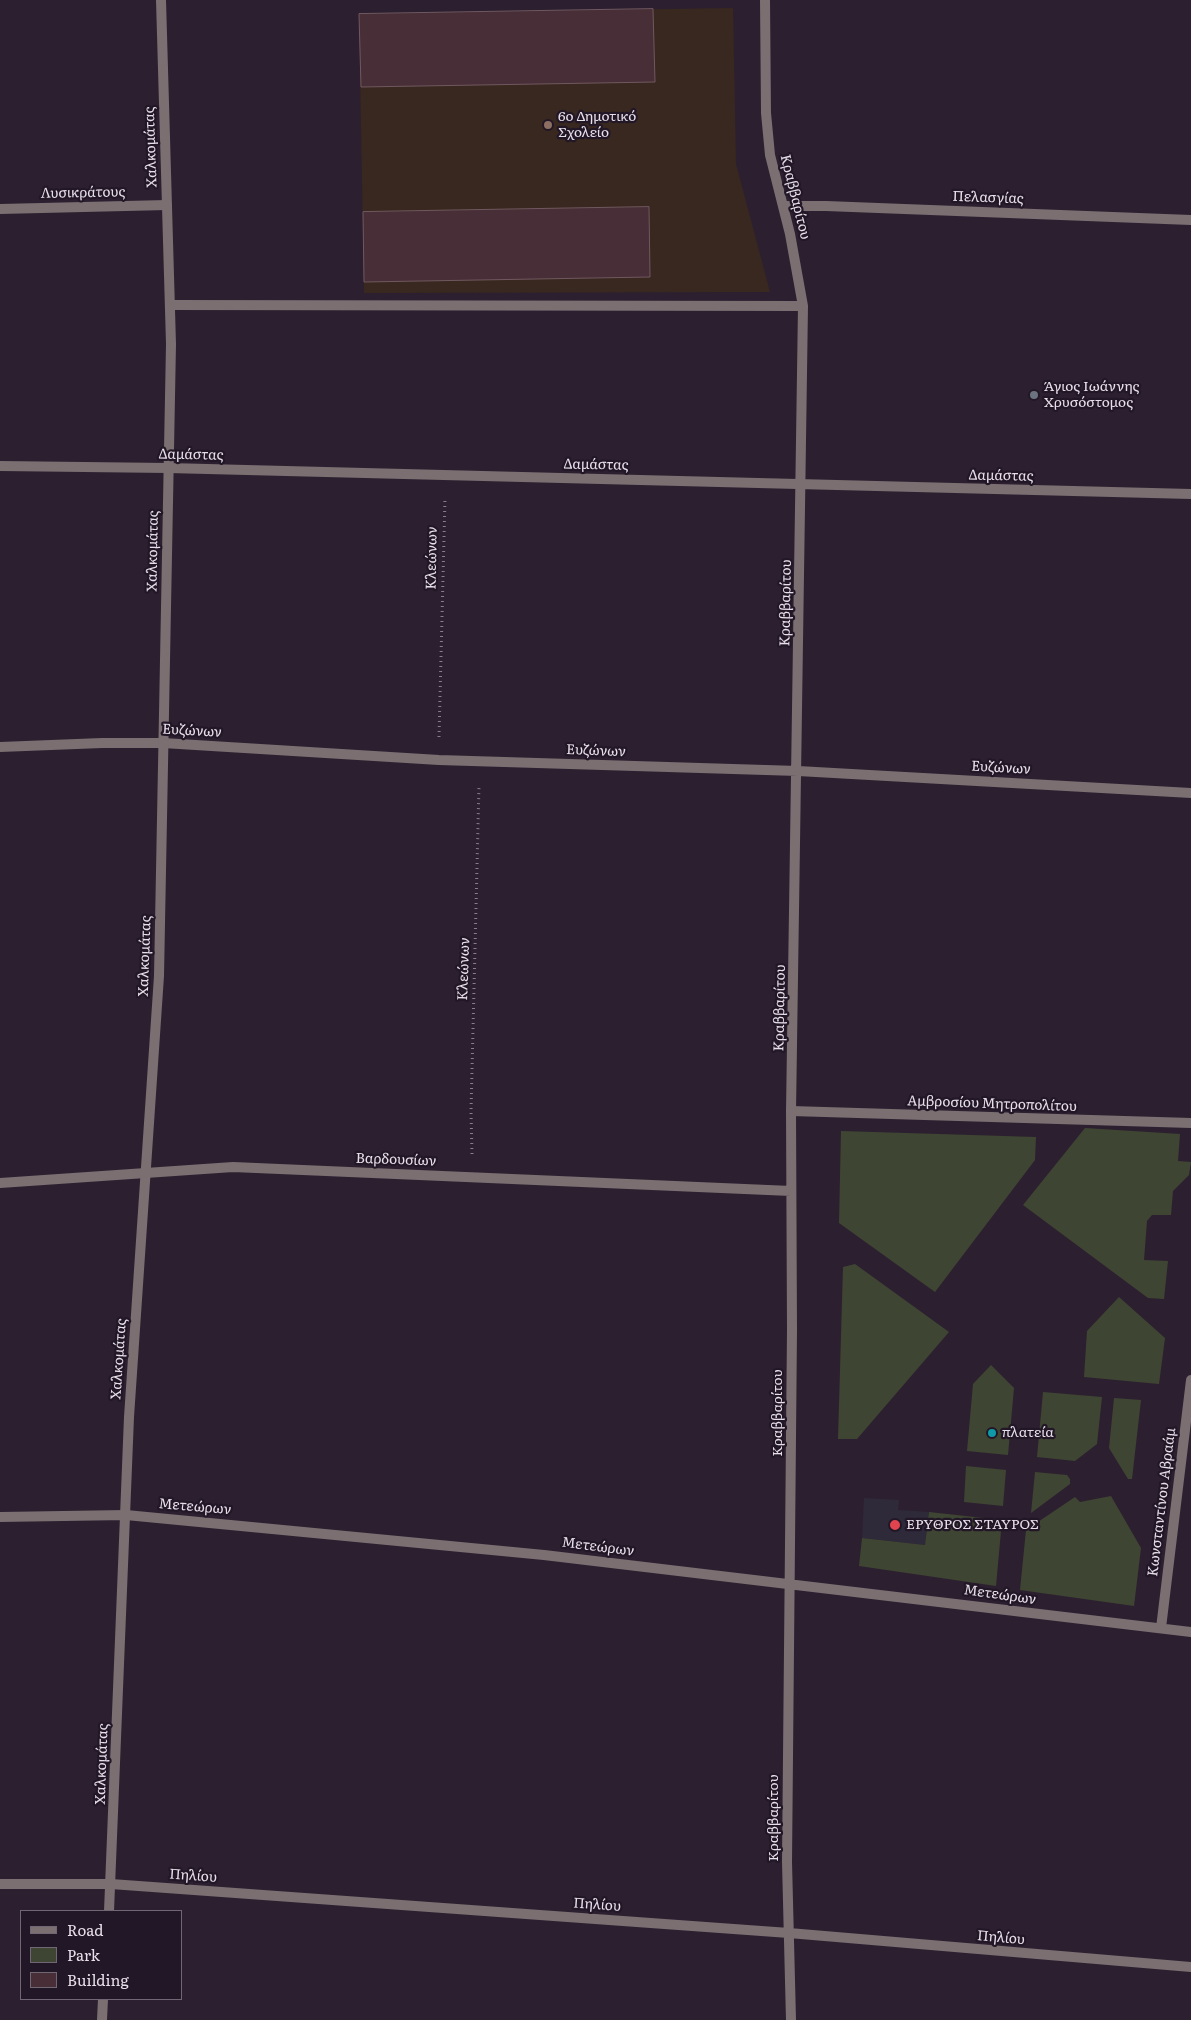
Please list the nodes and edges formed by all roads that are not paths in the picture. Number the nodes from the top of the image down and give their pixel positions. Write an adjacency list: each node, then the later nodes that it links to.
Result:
1 (161, 0): 3 (street, Χαλκομάτας)
2 (764, 0): 4 (street, Κραββαρίτου)
3 (167, 205): 5 (street, Λυσικράτους); 7 (street, Χαλκομάτας)
4 (784, 206): 6 (street, Πελασγίας); 8 (street, Κραββαρίτου)
5 (0, 209)
6 (1191, 220)
7 (170, 305): 8 (street); 10 (street, Χαλκομάτας)
8 (804, 306): 11 (street, Κραββαρίτου)
9 (0, 466): 10 (street, Δαμάστας)
10 (168, 468): 11 (street, Δαμάστας); 13 (street, Χαλκομάτας)
11 (800, 484): 12 (street, Δαμάστας); 15 (street, Κραββαρίτου)
12 (1191, 494)
13 (163, 743): 14 (street, Ευζώνων); 15 (street, Ευζώνων); 19 (street, Χαλκομάτας)
14 (0, 747)
15 (798, 771): 16 (street, Ευζώνων); 17 (street, Κραββαρίτου)
16 (1191, 793)
17 (792, 1111): 18 (street, Αμβροσίου Μητροπολίτου); 21 (street, Κραββαρίτου)
18 (1191, 1123)
19 (145, 1172): 20 (street, Βαρδουσίων); 21 (street, Βαρδουσίων); 23 (street, Χαλκομάτας)
20 (0, 1183)
21 (791, 1191): 25 (street, Κραββαρίτου)
22 (1191, 1380): 26 (street, Κωνσταντίνου Αβραάμ)
23 (126, 1514): 24 (street, Μετεώρων); 25 (street, Μετεώρων); 29 (street, Χαλκομάτας)
24 (0, 1517)
25 (790, 1584): 26 (street, Μετεώρων); 31 (street, Κραββαρίτου)
26 (1161, 1628): 27 (street, Μετεώρων)
27 (1191, 1632)
28 (0, 1884): 29 (street, Πηλίου)
29 (111, 1884): 30 (street, Χαλκομάτας); 31 (street, Πηλίου)
30 (109, 1910)
31 (789, 1933): 32 (street, Πηλίου); 35 (street, Κραββαρίτου)
32 (1191, 1967)
33 (103, 2000): 34 (street)
34 (102, 2020)
35 (791, 2020)

